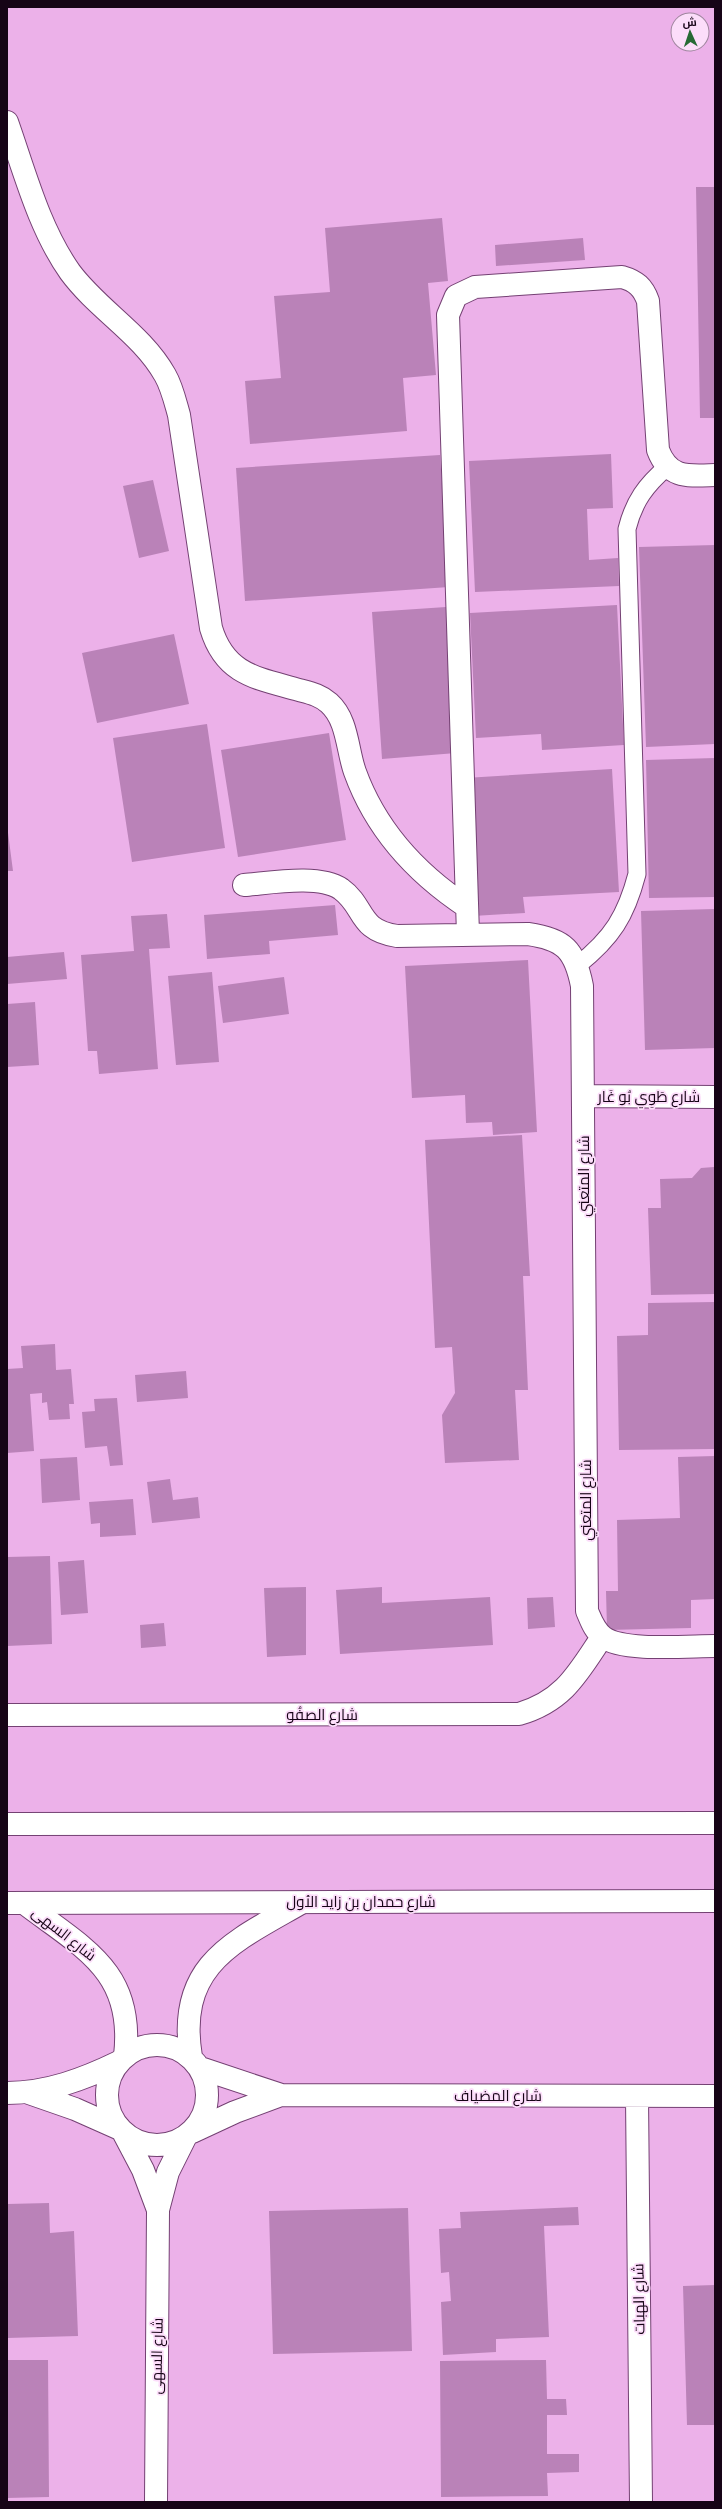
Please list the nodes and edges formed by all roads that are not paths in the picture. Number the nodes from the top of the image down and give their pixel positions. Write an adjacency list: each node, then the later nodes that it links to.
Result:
1 (7, 122): 5 (street)
2 (667, 467): 3 (street); 5 (street); 7 (lane)
3 (715, 475)
4 (244, 885): 6 (street, شارع المتعني)
5 (467, 907): 6 (street)
6 (468, 934): 7 (street, شارع المتعني)
7 (578, 964): 8 (street, شارع المتعني)
8 (583, 1096): 9 (street, شارع طَوِي بُو غَار); 10 (street, شارع المتعني)
9 (715, 1097)
10 (602, 1637): 11 (street); 12 (street, شارع الصفُو)
11 (715, 1646)
12 (7, 1715)
13 (715, 1823): 14 (street)
14 (7, 1824)
15 (301, 1902): 16 (street, شارع حمدان بن زايد الأول); 17 (street, شارع حمدان بن زايد الأول); 19 (street)
16 (715, 1902)
17 (15, 1903): 18 (street, شارع السهى)
18 (122, 2059): 19 (street); 21 (street); 25 (street)
19 (196, 2062): 22 (street, شارع المضياف); 26 (street)
20 (7, 2093): 21 (street)
21 (29, 2093): 25 (street)
22 (281, 2095): 24 (street, شارع المضياف); 26 (street, شارع المضياف)
23 (715, 2096): 24 (street, شارع المضياف)
24 (637, 2097): 29 (street, شارع الهبات)
25 (122, 2131): 26 (street); 27 (street, شارع السهى)
26 (189, 2134): 27 (street, شارع السهى)
27 (158, 2210): 28 (street, شارع السهى)
28 (156, 2502)
29 (640, 2502)

